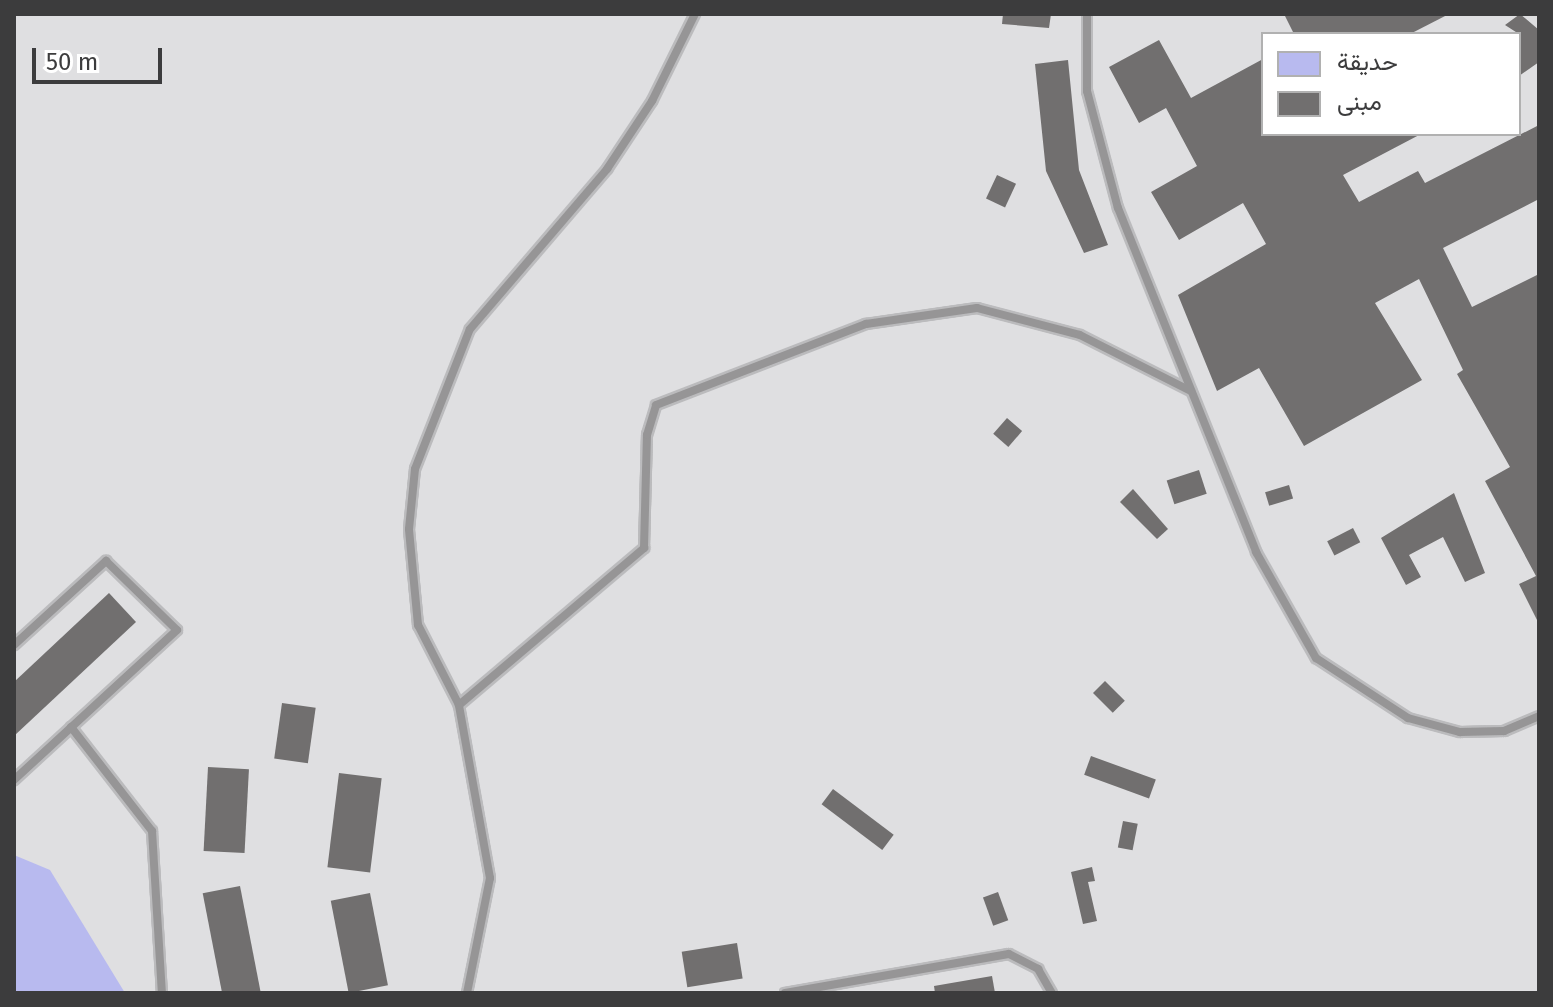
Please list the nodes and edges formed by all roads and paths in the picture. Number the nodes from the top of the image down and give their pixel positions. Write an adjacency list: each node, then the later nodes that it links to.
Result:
1 (695, 14): 5 (lane)
2 (1087, 14): 3 (lane)
3 (1191, 391): 5 (lane); 6 (lane)
4 (14, 645): 7 (lane)
5 (459, 705): 10 (lane)
6 (1539, 716)
7 (71, 727): 8 (lane); 9 (lane)
8 (14, 780)
9 (162, 993)
10 (467, 993)
11 (785, 993): 12 (lane)
12 (1052, 993)

